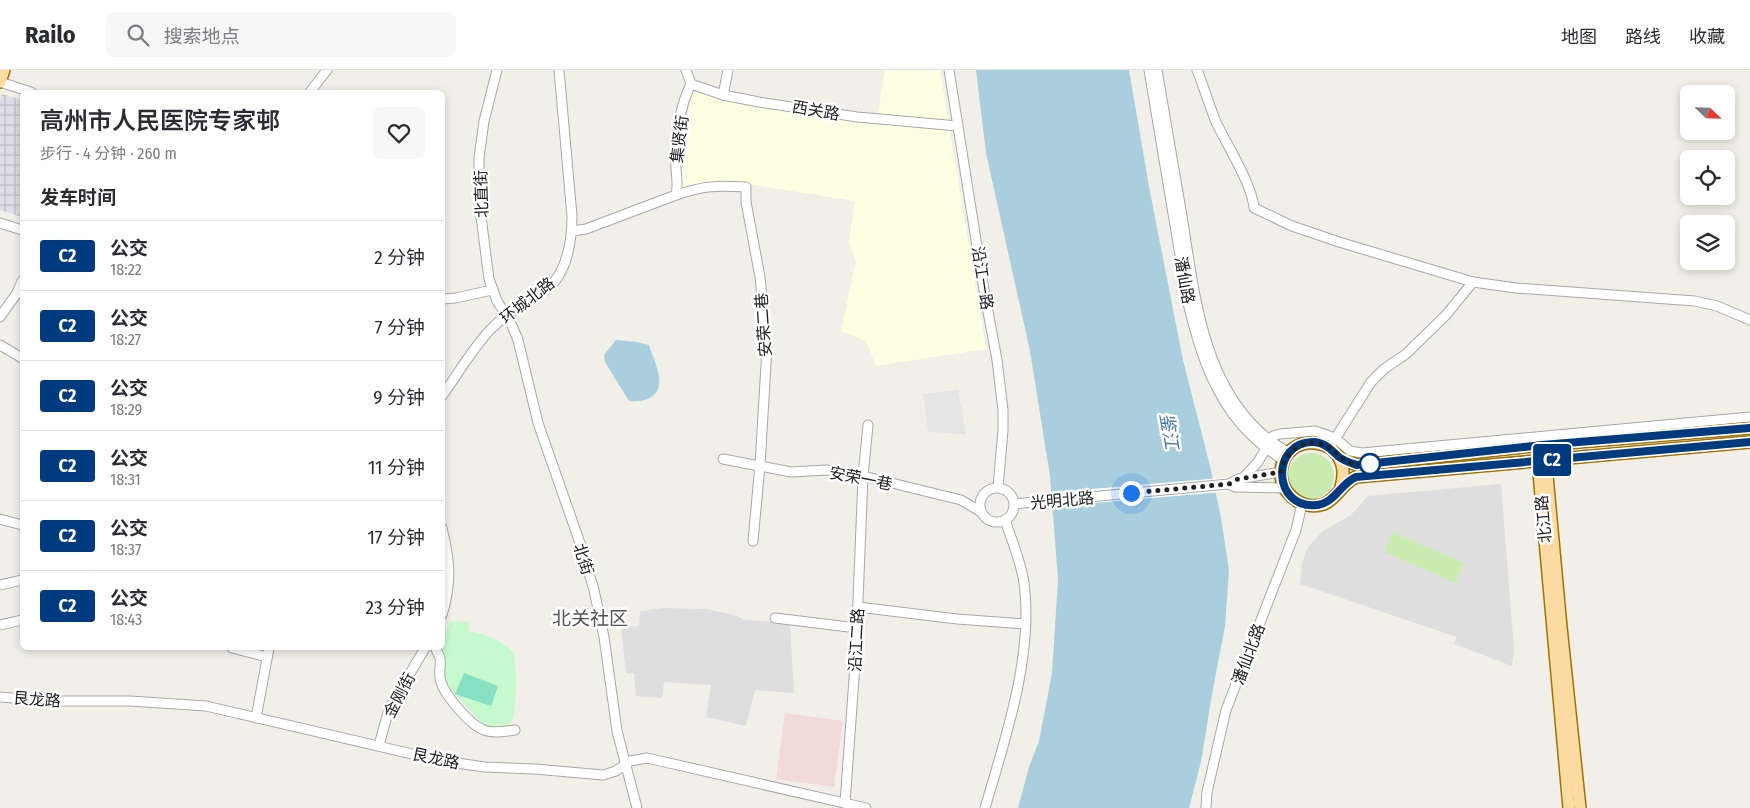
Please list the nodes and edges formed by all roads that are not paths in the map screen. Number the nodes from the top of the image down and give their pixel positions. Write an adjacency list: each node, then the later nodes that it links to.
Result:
1 (4, 70): 11 (main road)
2 (327, 70): 14 (street)
3 (496, 70): 23 (street, 北直街)
4 (559, 70): 20 (street, 环城北路)
5 (686, 70): 12 (street)
6 (728, 70): 15 (street)
7 (949, 70): 16 (street, 沿江一路)
8 (1149, 70): 38 (street, 潘仙路)
9 (1157, 70): 38 (street, 潘仙路)
10 (1197, 70): 21 (street)
11 (0, 82): 13 (street)
12 (691, 84): 15 (street, 西关路); 17 (street, 集贤街)
13 (25, 90)
14 (312, 90)
15 (723, 95): 16 (street, 西关路)
16 (958, 126): 49 (street, 沿江一路)
17 (676, 195): 20 (street); 44 (street, 安荣二巷)
18 (0, 223): 19 (street)
19 (20, 229)
20 (572, 231): 25 (street, 环城北路)
21 (1473, 282): 27 (street); 37 (street)
22 (20, 286): 26 (street)
23 (492, 290): 24 (street); 25 (street, 北直街)
24 (445, 299)
25 (506, 316): 30 (street, 环城北路); 78 (street, 北街)
26 (0, 317)
27 (1750, 320)
28 (0, 345): 29 (street)
29 (20, 357)
30 (445, 392)
31 (1750, 417): 35 (street)
32 (868, 425): 45 (street, 沿江二路)
33 (1750, 428): 34 (main road)
34 (1699, 432): 35 (main road); 39 (main road)
35 (1542, 440): 37 (street); 40 (main road); 42 (main road, 北江路)
36 (1750, 442): 39 (main road)
37 (1332, 443): 38 (street); 40 (main road); 43 (main road, 光明北路)
38 (1267, 444): 43 (street, 潘仙路); 46 (street)
39 (1700, 446): 42 (main road)
40 (1339, 457): 48 (main road)
41 (723, 459): 44 (street, 安荣一巷)
42 (1542, 461): 48 (main road); 84 (main road, 北江路); 85 (main road, 北江路)
43 (1285, 462): 46 (street, 光明北路); 50 (main road)
44 (760, 465): 45 (street, 安荣一巷); 59 (street)
45 (863, 476): 52 (street, 安荣一巷); 64 (street, 沿江二路)
46 (1243, 478): 47 (street, 光明北路)
47 (1229, 484): 50 (street, 光明北路); 53 (street, 光明北路)
48 (1341, 487): 54 (main road)
49 (998, 488): 51 (street); 53 (street)
50 (1284, 488): 54 (main road)
51 (983, 494): 52 (street); 55 (street)
52 (961, 500): 55 (street)
53 (1014, 504): 57 (street)
54 (1302, 504): 83 (street, 潘仙北路)
55 (981, 512): 57 (street)
56 (0, 519): 58 (street)
57 (1005, 520): 68 (street)
58 (20, 524)
59 (753, 541)
60 (445, 544): 63 (street)
61 (20, 580): 62 (street)
62 (0, 585)
63 (445, 604)
64 (858, 607): 68 (street); 69 (street, 沿江二路)
65 (775, 618): 69 (street)
66 (20, 620): 67 (street)
67 (1, 621)
68 (1026, 624): 82 (street)
69 (857, 628): 79 (street, 沿江二路)
70 (250, 650): 73 (street)
71 (424, 650): 77 (street, 金刚街)
72 (436, 650): 76 (street)
73 (268, 652): 75 (street)
74 (0, 697): 75 (street, 艮龙路)
75 (256, 718): 77 (street, 艮龙路)
76 (515, 730)
77 (379, 746): 78 (street, 艮龙路)
78 (626, 764): 79 (street, 艮龙路); 80 (street, 北街)
79 (845, 803): 81 (street, 艮龙路)
80 (637, 808)
81 (866, 808)
82 (985, 808)
83 (1206, 808)
84 (1569, 808)
85 (1580, 808)

